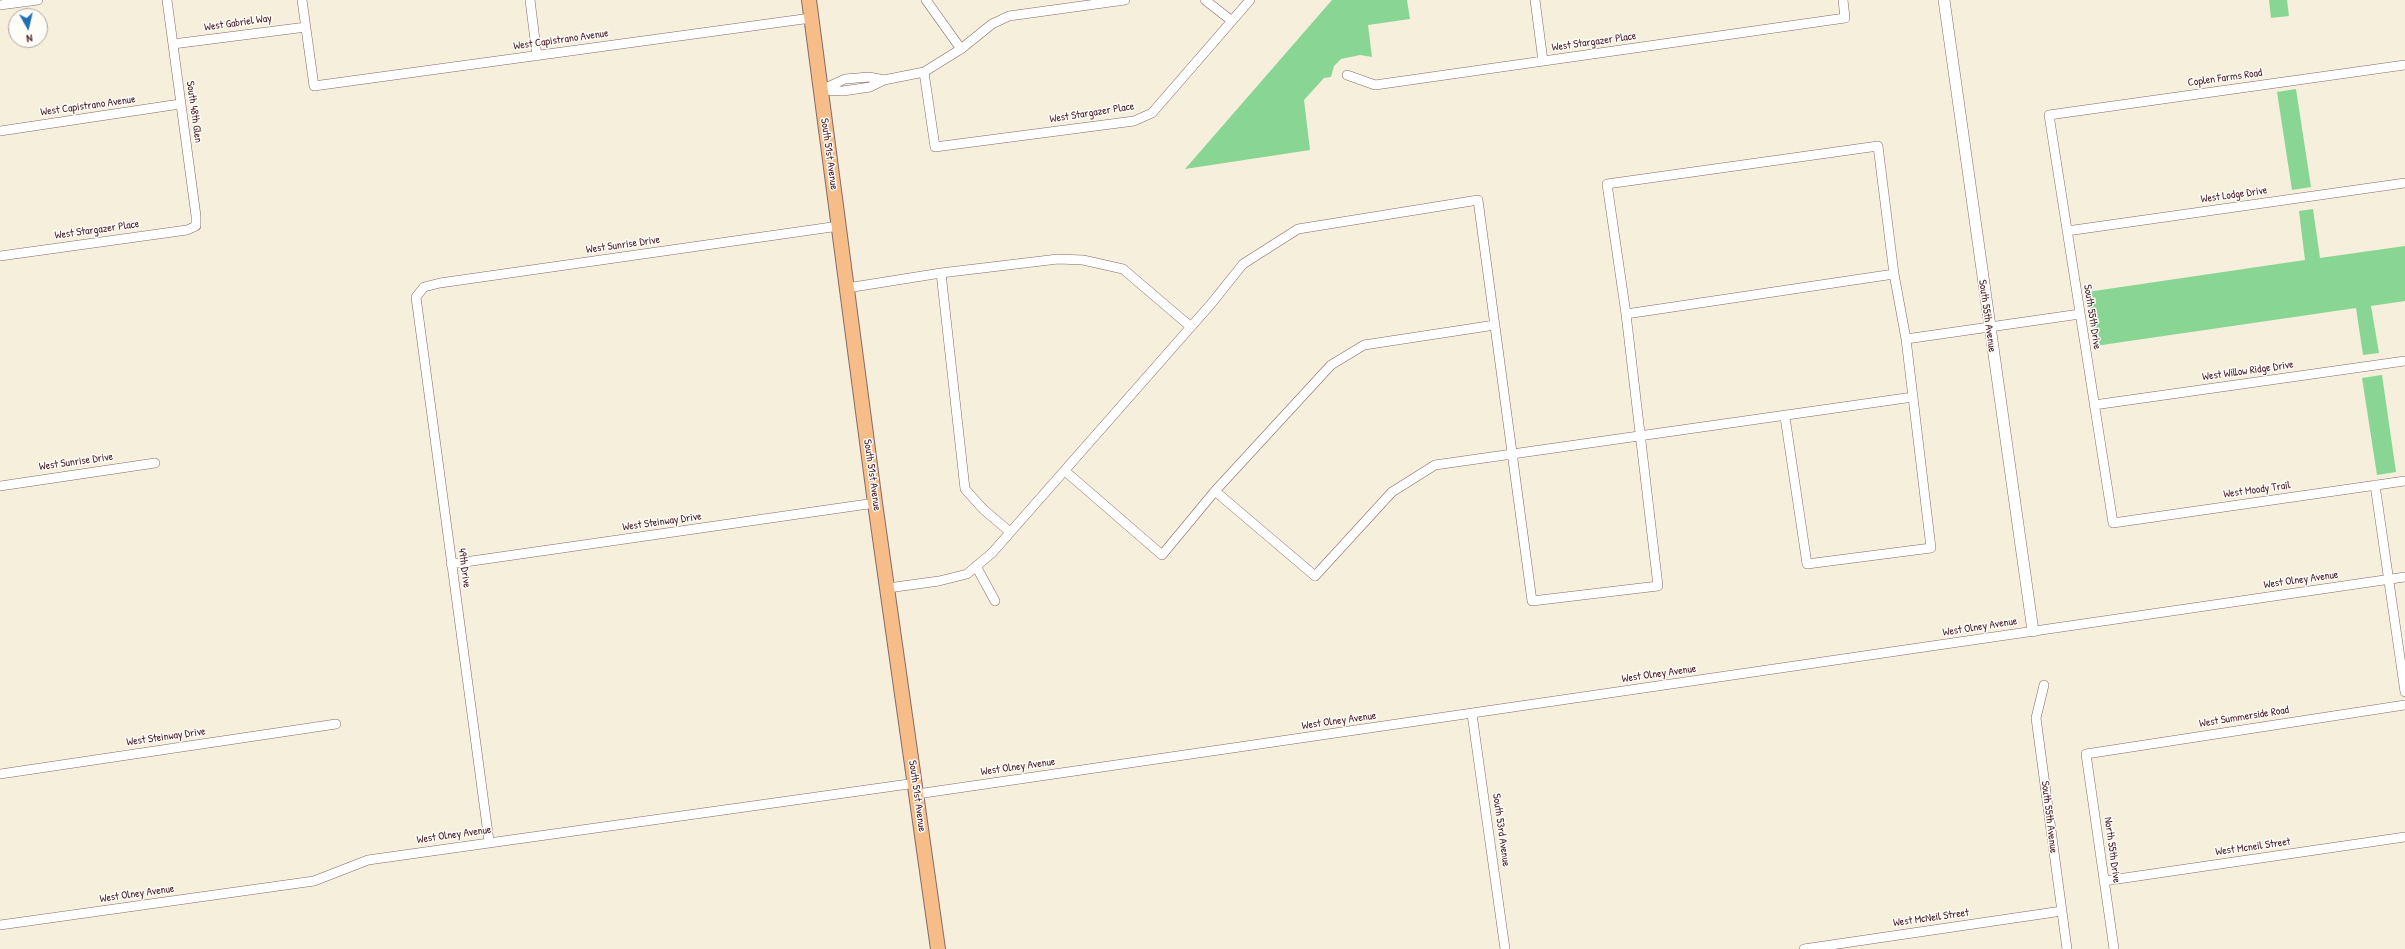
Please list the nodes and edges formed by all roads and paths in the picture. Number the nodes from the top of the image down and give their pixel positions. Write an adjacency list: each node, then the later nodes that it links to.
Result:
1 (38, 0): 13 (street)
2 (167, 0): 17 (street, South 48th Glen)
3 (302, 0): 16 (street)
4 (530, 0): 19 (street)
5 (809, 0): 14 (main road, South 51st Avenue)
6 (926, 0): 18 (street)
7 (1125, 0): 18 (street)
8 (1205, 0): 15 (street)
9 (1250, 0): 15 (street, West Stargazer Place)
10 (1535, 0): 20 (street)
11 (1843, 0): 20 (street, West Stargazer Place)
12 (1944, 0): 41 (street, South 55th Avenue)
13 (0, 5)
14 (811, 18): 19 (street, West Capistrano Avenue); 24 (main road, South 51st Avenue)
15 (1232, 21): 22 (street, West Stargazer Place)
16 (306, 27): 17 (street, West Gabriel Way); 19 (street, West Capistrano Avenue)
17 (173, 44): 25 (street, South 48th Glen)
18 (961, 50): 22 (street)
19 (537, 56)
20 (1543, 61): 23 (street, West Stargazer Place)
21 (2405, 65): 26 (street, Coplen Farms Road)
22 (924, 72): 24 (street)
23 (1347, 75)
24 (821, 90): 30 (main road, South 51st Avenue)
25 (180, 104): 27 (street, West Capistrano Avenue); 29 (street, South 48th Glen)
26 (2049, 115): 31 (street, South 55th Drive)
27 (0, 131)
28 (2405, 183): 31 (street, West Lodge Drive)
29 (196, 226): 32 (street, West Stargazer Place)
30 (839, 226): 35 (main road, South 51st Avenue); 36 (street, West Sunrise Drive)
31 (2067, 231): 38 (street, South 55th Drive)
32 (0, 256)
33 (941, 273): 35 (street); 40 (street); 57 (street)
34 (1894, 274): 37 (street); 37 (street); 42 (street)
35 (847, 288): 55 (main road, South 51st Avenue)
36 (416, 297): 58 (street, 49th Drive)
37 (1626, 314): 47 (street)
38 (2080, 314): 41 (street); 45 (street, South 55th Drive)
39 (1495, 326): 40 (street); 48 (street); 54 (street)
40 (1191, 327): 50 (street)
41 (1988, 327): 42 (street); 64 (street, South 55th Avenue)
42 (1906, 339): 44 (street)
43 (2405, 361): 45 (street, West Willow Ridge Drive)
44 (1913, 397): 46 (street); 46 (street)
45 (2094, 405): 56 (street, South 55th Drive)
46 (1785, 417): 47 (street)
47 (1641, 436): 48 (street); 48 (street)
48 (1513, 454): 54 (street)
49 (155, 463): 53 (street, West Sunrise Drive)
50 (1065, 471): 54 (street); 57 (street)
51 (2405, 481): 52 (street, West Moody Trail)
52 (2376, 485): 56 (street, West Moody Trail); 61 (street)
53 (0, 486)
54 (1215, 491)
55 (875, 503): 58 (street, West Steinway Drive); 62 (main road, South 51st Avenue)
56 (2113, 523)
57 (1010, 532): 59 (street)
58 (452, 564): 74 (street, 49th Drive)
59 (976, 566): 62 (street); 63 (street)
60 (2405, 577): 61 (street, West Olney Avenue)
61 (2389, 580): 64 (street, West Olney Avenue); 66 (street)
62 (888, 588): 72 (main road, South 51st Avenue)
63 (995, 601)
64 (2033, 631): 68 (street, West Olney Avenue)
65 (2044, 685): 76 (street, South 55th Avenue)
66 (2405, 692)
67 (2405, 704): 70 (street, West Summerside Road)
68 (1472, 714): 72 (street, West Olney Avenue); 79 (street, South 53rd Avenue)
69 (336, 724): 71 (street, West Steinway Drive)
70 (2086, 754): 75 (street, North 55th Drive)
71 (0, 774)
72 (916, 789): 74 (street, West Olney Avenue); 78 (main road, South 51st Avenue)
73 (2405, 837): 75 (street, West Mcneil Street)
74 (489, 841): 77 (street, West Olney Avenue)
75 (2104, 881): 82 (street, North 55th Drive)
76 (2062, 911): 80 (street, West McNeil Street); 81 (street, South 55th Avenue)
77 (0, 925)
78 (938, 949)
79 (1505, 949)
80 (1804, 949)
81 (2068, 949)
82 (2114, 949)

